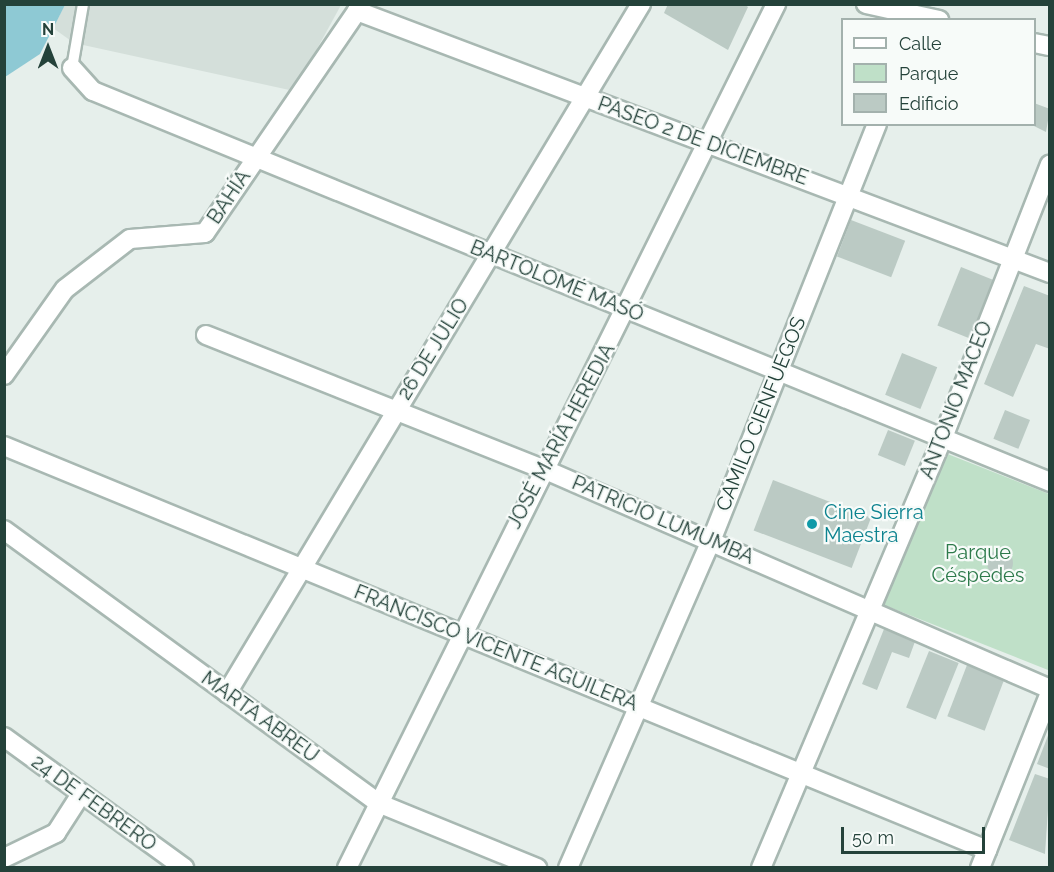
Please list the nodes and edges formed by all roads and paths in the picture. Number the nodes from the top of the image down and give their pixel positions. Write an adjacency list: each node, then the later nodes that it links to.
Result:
1 (83, 4): 7 (lane)
2 (641, 4): 8 (street, 26 DE JULIO)
3 (776, 4): 10 (street, JOSÉ MARÍA HEREDIA)
4 (866, 4): 6 (street)
5 (359, 8): 8 (street, PASEO 2 DE DICIEMBRE); 11 (street, BAHÍA)
6 (927, 18)
7 (72, 68): 11 (street, BARTOLOMÉ MASÓ)
8 (584, 98): 10 (street, PASEO 2 DE DICIEMBRE); 14 (street, 26 DE JULIO)
9 (876, 126): 13 (street, CAMILO CIENFUEGOS)
10 (706, 141): 13 (street, PASEO 2 DE DICIEMBRE); 17 (street, JOSÉ MARÍA HEREDIA)
11 (257, 154): 14 (street, BARTOLOMÉ MASÓ); 20 (street, BAHÍA)
12 (1050, 164): 15 (street, ANTONIO MACEO)
13 (849, 194): 15 (street, PASEO 2 DE DICIEMBRE); 19 (street, CAMILO CIENFUEGOS)
14 (492, 254): 17 (street, BARTOLOMÉ MASÓ); 21 (street, 26 DE JULIO)
15 (1011, 257): 16 (street, PASEO 2 DE DICIEMBRE); 22 (street, ANTONIO MACEO)
16 (1050, 273)
17 (628, 310): 19 (street, BARTOLOMÉ MASÓ); 24 (street, JOSÉ MARÍA HEREDIA)
18 (206, 335): 21 (street, PATRICIO LUMUMBA)
19 (777, 371): 22 (street, BARTOLOMÉ MASÓ); 27 (street, CAMILO CIENFUEGOS)
20 (4, 375)
21 (396, 410): 24 (street, PATRICIO LUMUMBA); 28 (street, 26 DE JULIO)
22 (942, 440): 25 (street, BARTOLOMÉ MASÓ); 29 (street, ANTONIO MACEO)
23 (4, 446): 28 (street, FRANCISCO VICENTE AGUILERA)
24 (541, 468): 27 (street, PATRICIO LUMUMBA); 30 (street, JOSÉ MARÍA HEREDIA)
25 (1050, 482)
26 (4, 530): 32 (street, MARTA ABREU)
27 (711, 541): 29 (street, PATRICIO LUMUMBA); 33 (street, CAMILO CIENFUEGOS)
28 (302, 568): 30 (street, FRANCISCO VICENTE AGUILERA); 32 (street, 26 DE JULIO)
29 (871, 610): 31 (street, PATRICIO LUMUMBA); 35 (street, ANTONIO MACEO)
30 (460, 634): 33 (street, FRANCISCO VICENTE AGUILERA); 37 (street, JOSÉ MARÍA HEREDIA)
31 (1050, 691): 38 (street)
32 (227, 693): 37 (street, MARTA ABREU)
33 (639, 707): 35 (street, FRANCISCO VICENTE AGUILERA); 43 (street, CAMILO CIENFUEGOS)
34 (4, 738): 36 (street, 24 DE FEBRERO)
35 (800, 773): 38 (street, FRANCISCO VICENTE AGUILERA); 44 (street, ANTONIO MACEO)
36 (81, 794): 39 (street); 40 (street, 24 DE FEBRERO)
37 (378, 803): 41 (street, JOSÉ MARÍA HEREDIA); 42 (street, MARTA ABREU)
38 (987, 850): 45 (street)
39 (4, 858)
40 (184, 867)
41 (347, 867)
42 (537, 867)
43 (568, 867)
44 (761, 867)
45 (980, 867)

